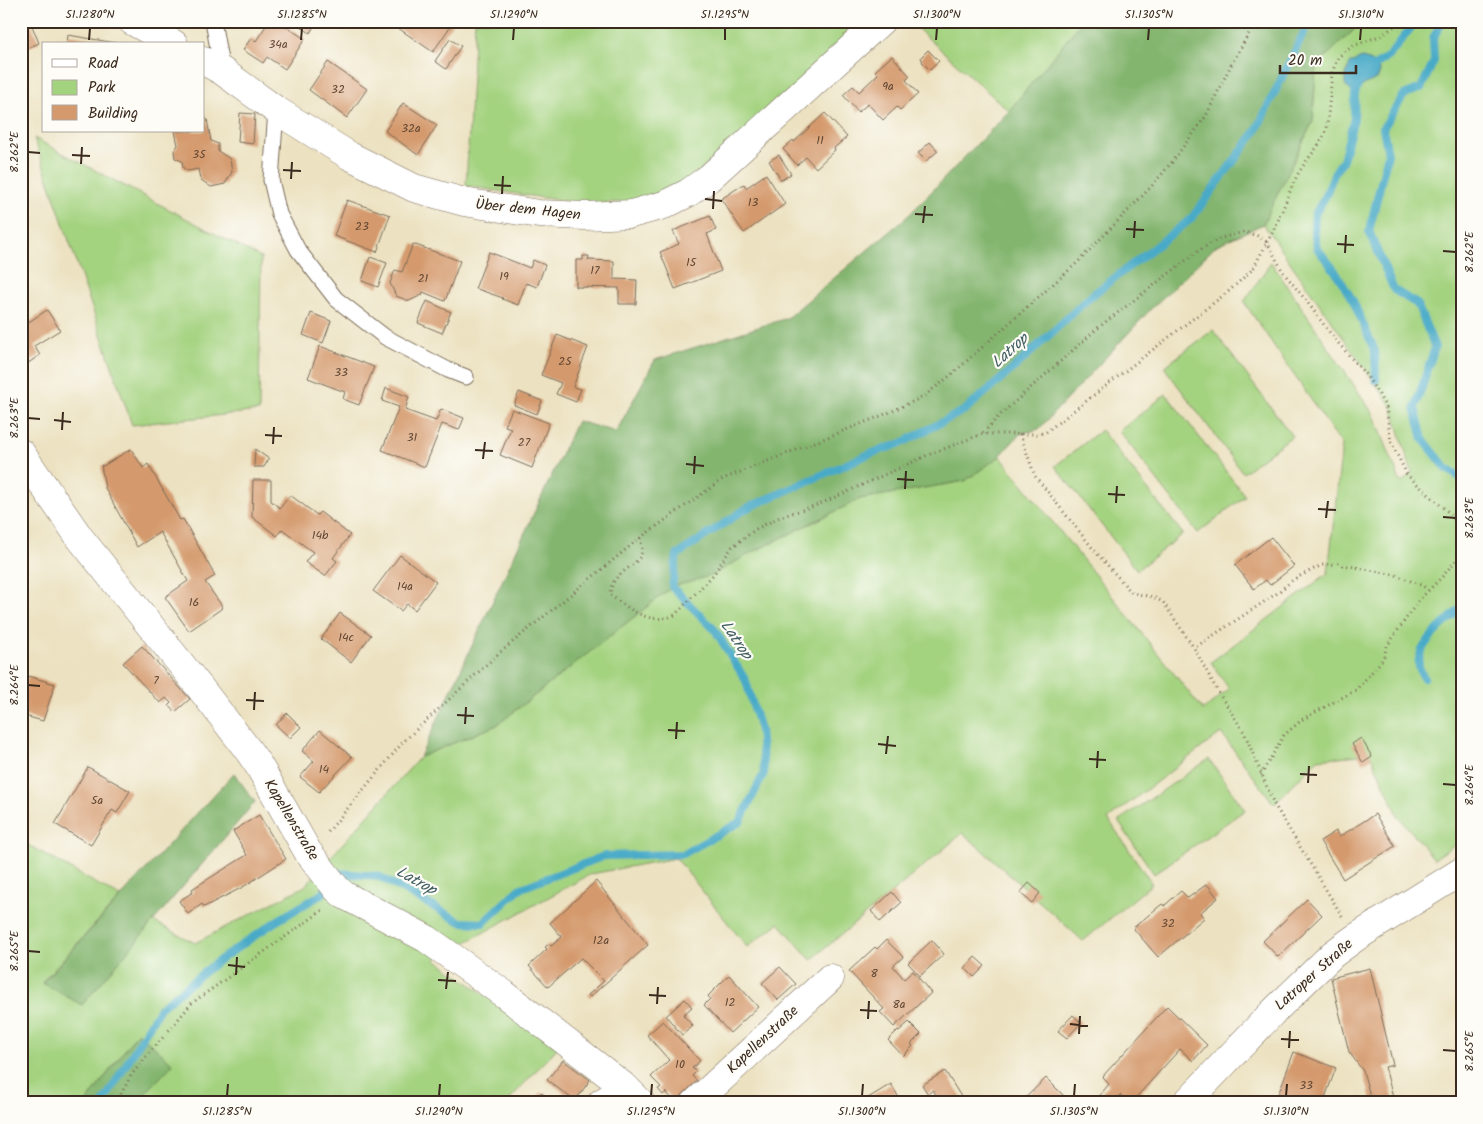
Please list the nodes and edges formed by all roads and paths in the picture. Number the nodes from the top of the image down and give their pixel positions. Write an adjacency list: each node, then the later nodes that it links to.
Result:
1 (132, 21): 6 (street)
2 (213, 21): 7 (lane)
3 (882, 21): 8 (street, Über dem Hagen)
4 (1256, 21): 14 (path)
5 (1402, 21): 9 (path)
6 (170, 42)
7 (213, 66): 8 (street, Über dem Hagen)
8 (276, 110): 10 (lane)
9 (1267, 242): 11 (path); 12 (path); 15 (path)
10 (466, 377)
11 (982, 434): 12 (path); 14 (path)
12 (1020, 434): 18 (path)
13 (21, 453): 20 (street, Kapellenstraße)
14 (640, 538): 20 (path)
15 (1462, 547)
16 (1462, 553): 17 (path)
17 (1428, 590): 18 (path); 19 (path)
18 (1194, 648): 19 (path)
19 (1261, 775): 23 (path)
20 (312, 858): 22 (street, Kapellenstraße)
21 (1462, 871): 23 (street, Latroper Straße)
22 (341, 892): 25 (street, Kapellenstraße); 26 (path)
23 (1355, 938): 29 (street, Latroper Straße)
24 (830, 978): 28 (street, Kapellenstraße)
25 (634, 1095): 27 (street)
26 (116, 1103)
27 (601, 1103)
28 (695, 1103)
29 (1186, 1103)

